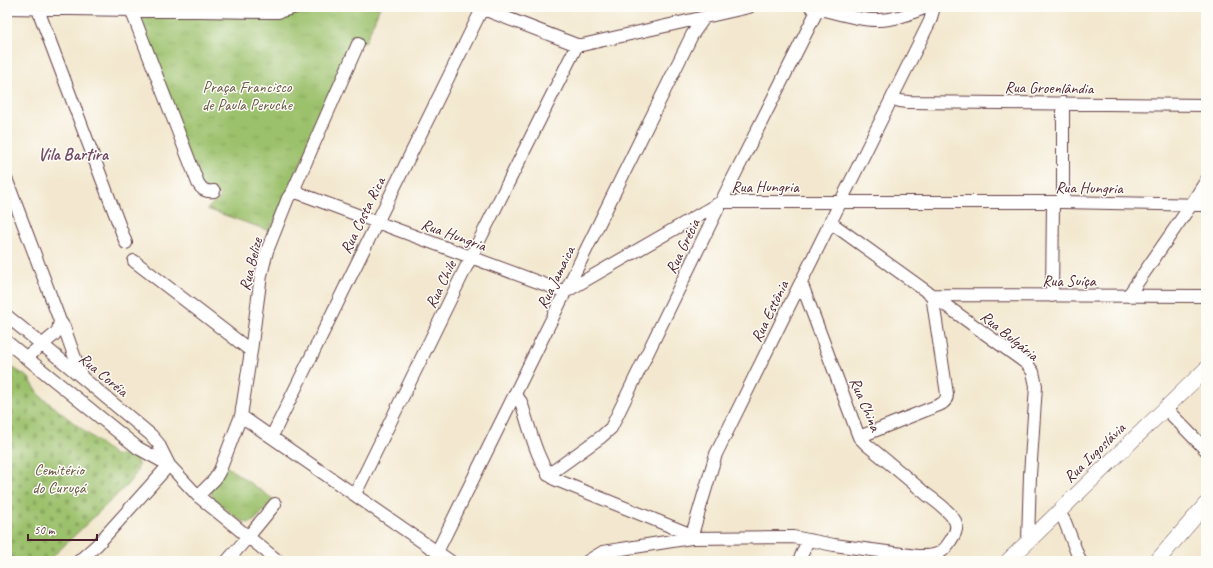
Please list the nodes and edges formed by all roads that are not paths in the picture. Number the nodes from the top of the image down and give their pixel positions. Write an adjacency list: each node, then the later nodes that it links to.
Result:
1 (296, 7): 10 (street)
2 (749, 7): 11 (street)
3 (927, 7): 9 (street)
4 (934, 7): 14 (street, Rua Estônia)
5 (7, 8): 6 (street)
6 (40, 8): 7 (street); 28 (street)
7 (131, 8): 10 (street); 19 (street)
8 (481, 8): 13 (street); 26 (street, Rua Costa Rica)
9 (814, 8): 21 (street, Rua Grécia)
10 (278, 9)
11 (704, 18): 13 (street); 32 (street, Rua Jamaica)
12 (358, 44): 20 (street, Rua Belize)
13 (576, 45): 29 (street, Rua Chile)
14 (892, 99): 15 (street, Rua Groenlândia); 22 (street, Rua Estônia)
15 (1063, 104): 16 (street, Rua Groenlândia); 23 (street)
16 (1206, 105)
17 (7, 181): 38 (street)
18 (1206, 181): 24 (street)
19 (214, 191)
20 (293, 192): 26 (street, Rua Hungria); 41 (street, Rua Belize)
21 (721, 202): 22 (street, Rua Hungria); 32 (street, Rua Hungria); 52 (street, Rua Grécia)
22 (840, 202): 23 (street, Rua Hungria); 27 (street, Rua Estônia)
23 (1058, 202): 24 (street, Rua Hungria); 34 (street)
24 (1191, 205): 25 (street, Rua Hungria); 35 (street)
25 (1206, 205)
26 (377, 222): 29 (street, Rua Hungria); 48 (street, Rua Costa Rica)
27 (830, 222): 31 (street, Rua Estônia); 33 (street, Rua Bulgária)
28 (126, 243)
29 (471, 258): 32 (street, Rua Hungria); 53 (street, Rua Chile)
30 (134, 261): 41 (street)
31 (801, 282): 49 (street, Rua China); 58 (street, Rua Estônia)
32 (566, 292): 45 (street, Rua Jamaica)
33 (932, 295): 34 (street, Rua Suíça); 49 (street); 61 (street, Rua Bulgária)
34 (1052, 296): 35 (street, Rua Suíça)
35 (1128, 296): 36 (street, Rua Suíça)
36 (1206, 296)
37 (7, 316): 40 (street, Rua Coréia)
38 (60, 321): 40 (street); 44 (street)
39 (7, 342): 42 (street, Rua Coréia)
40 (43, 345): 42 (street); 44 (street, Rua Coréia)
41 (251, 351): 47 (street, Rua Belize)
42 (26, 358): 51 (street, Rua Coréia)
43 (1206, 369): 46 (main road, Rua Iugoslávia)
44 (82, 377): 51 (street, Rua Coréia)
45 (515, 394): 52 (street); 62 (street, Rua Jamaica)
46 (1166, 408): 50 (street); 57 (main road, Rua Iugoslávia)
47 (241, 416): 48 (street); 54 (street, Rua Belize)
48 (272, 436): 53 (street)
49 (859, 437): 60 (street, Rua China)
50 (1206, 450)
51 (169, 466): 54 (street, Rua Coréia); 63 (street)
52 (548, 475): 58 (street)
53 (355, 494): 62 (street)
54 (198, 496): 59 (street, Rua Coréia)
55 (275, 504): 59 (street)
56 (1206, 504): 71 (main road)
57 (1059, 512): 61 (main road, Rua Iugoslávia); 70 (street)
58 (691, 536): 60 (street); 67 (street)
59 (248, 537): 64 (street); 65 (street, Rua Coréia)
60 (808, 540): 68 (street)
61 (1028, 541): 69 (main road, Rua Iugoslávia)
62 (437, 552): 66 (street)
63 (79, 561)
64 (226, 561)
65 (278, 561)
66 (450, 561)
67 (588, 561)
68 (799, 561)
69 (1008, 561)
70 (1080, 561)
71 (1157, 561)

